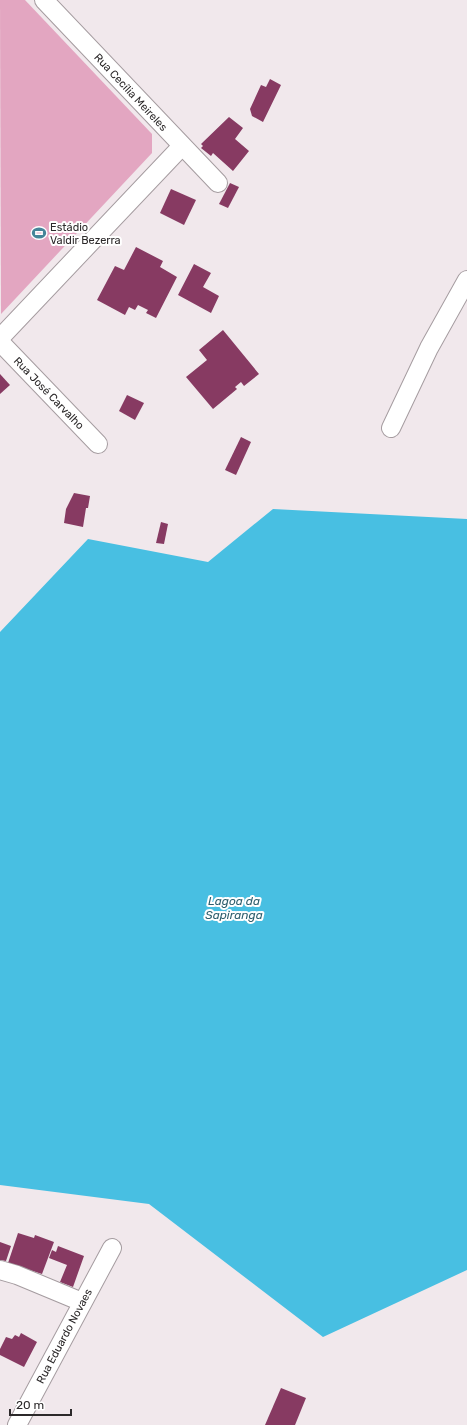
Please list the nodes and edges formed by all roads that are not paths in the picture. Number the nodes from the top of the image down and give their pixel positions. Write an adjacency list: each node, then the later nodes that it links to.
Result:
1 (44, 0): 2 (street, Rua Cecília Meireles)
2 (182, 146): 3 (street, Rua Cecília Meireles); 5 (street)
3 (218, 183)
4 (467, 280): 7 (street)
5 (0, 338)
6 (0, 342): 8 (street, Rua José Carvalho)
7 (392, 428)
8 (98, 444)
9 (112, 1248): 11 (street, Rua Eduardo Novaes)
10 (0, 1270): 11 (street)
11 (82, 1302): 12 (street, Rua Eduardo Novaes)
12 (17, 1425)

